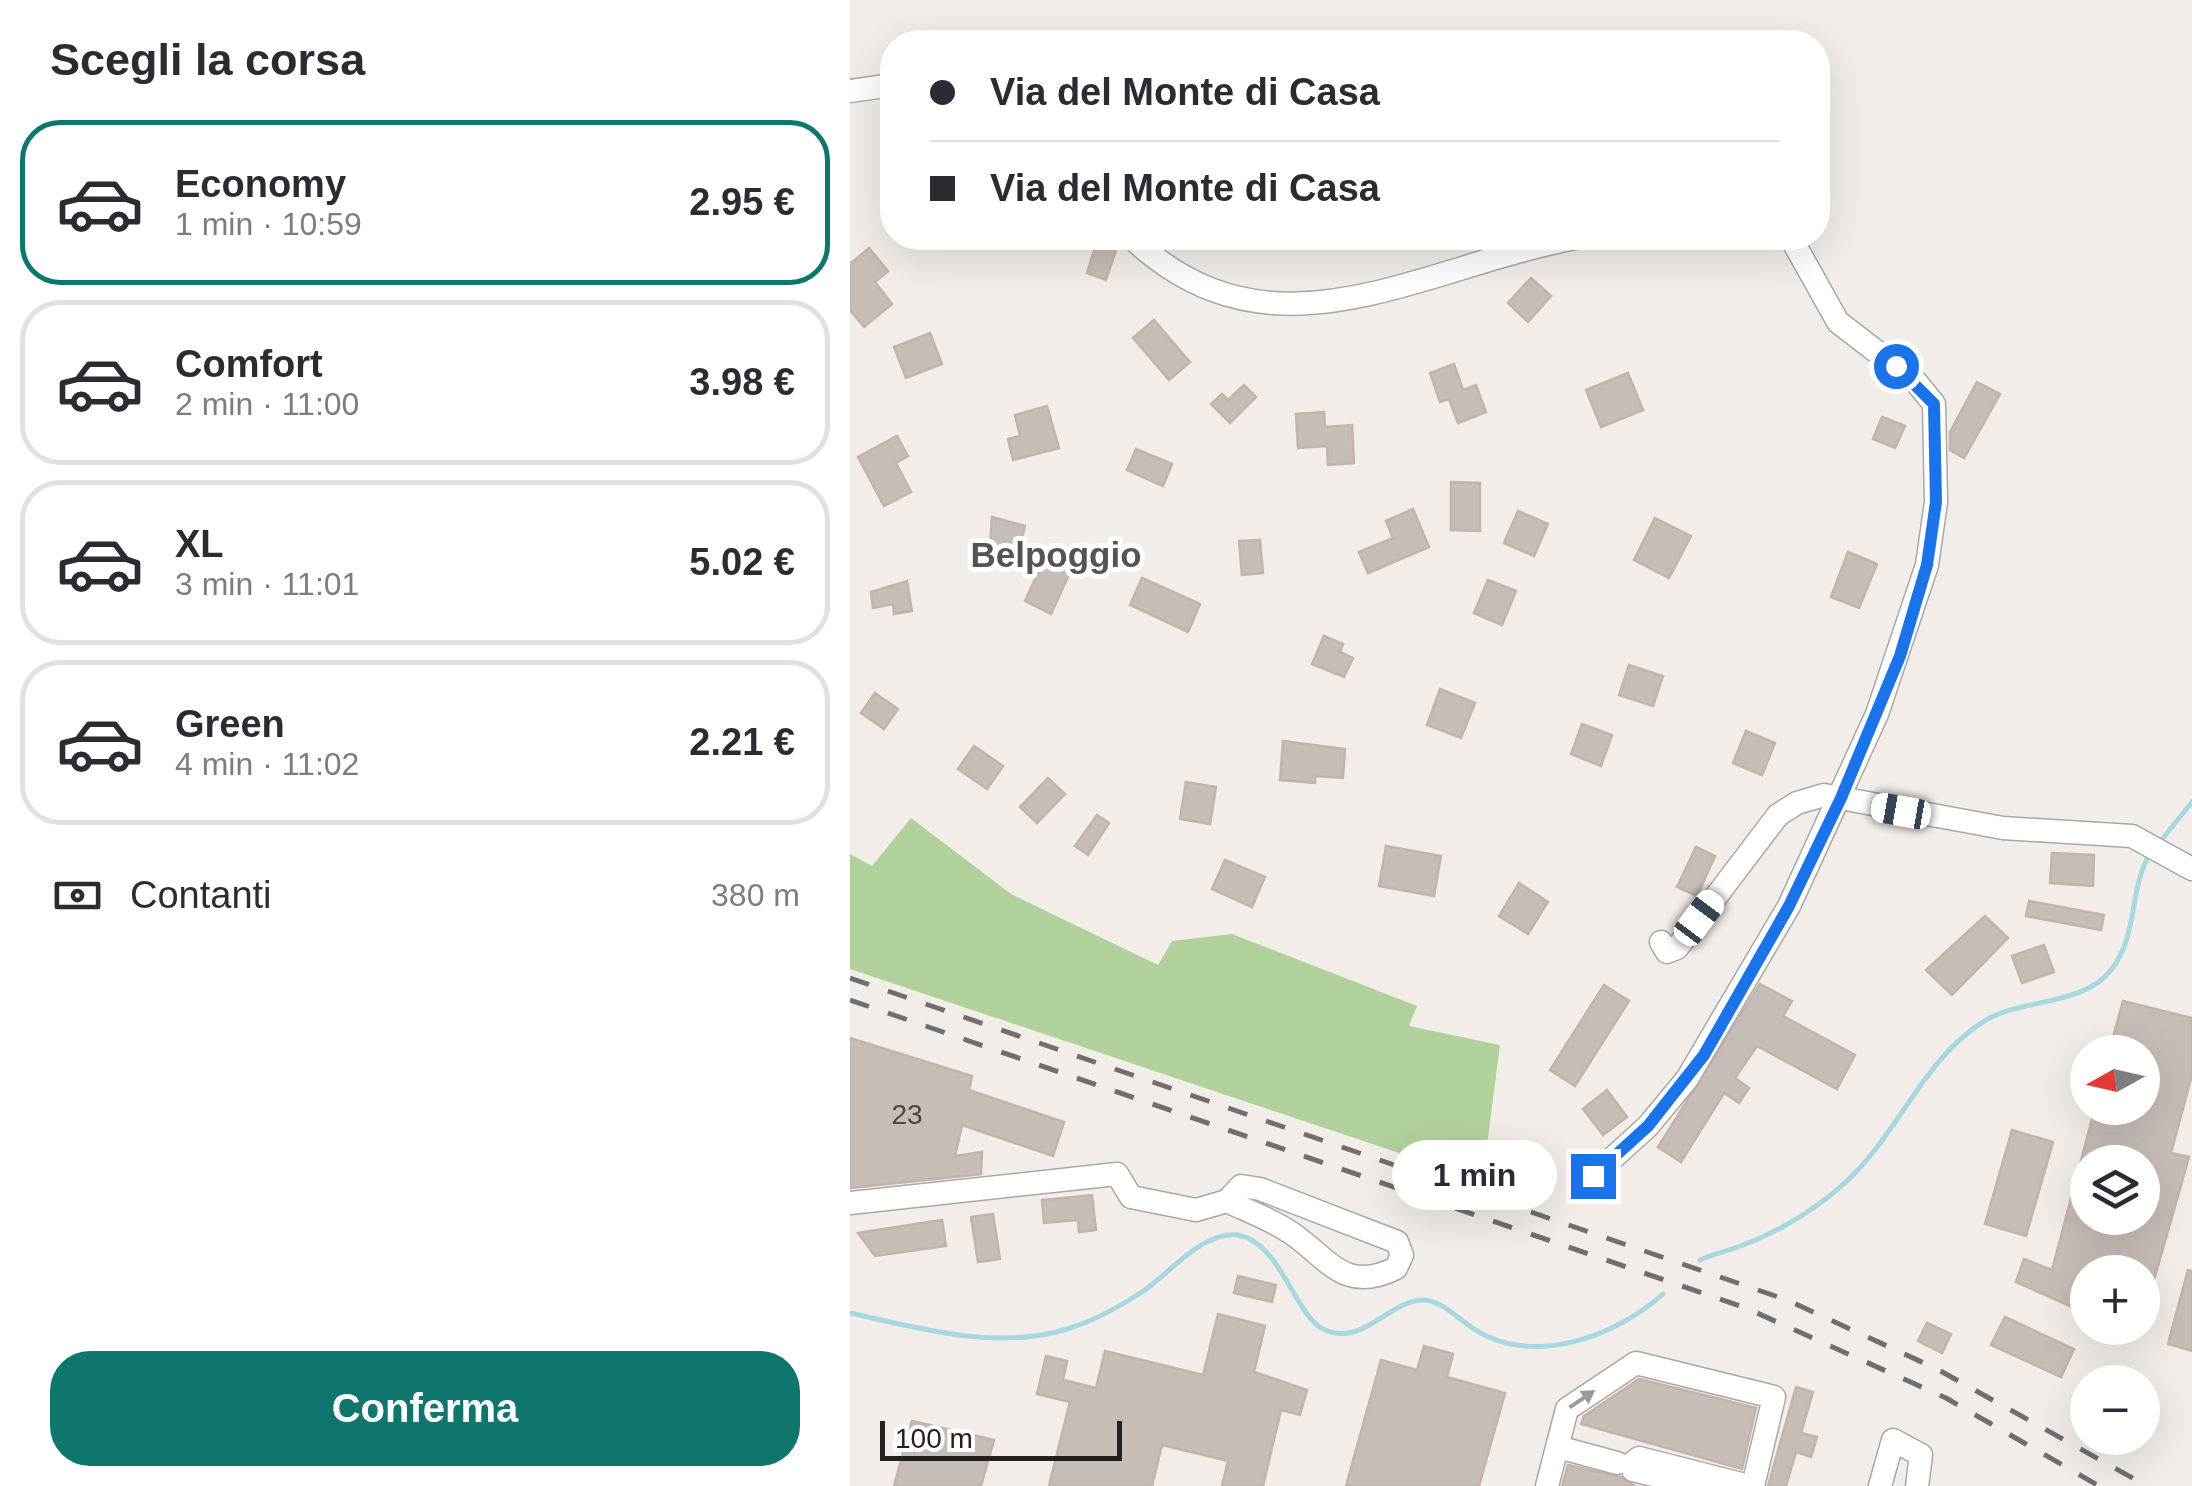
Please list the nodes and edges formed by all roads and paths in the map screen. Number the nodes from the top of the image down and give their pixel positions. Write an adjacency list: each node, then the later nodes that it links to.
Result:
1 (880, 87): 2 (street)
2 (850, 91)
3 (1146, 250): 4 (street)
4 (1533, 250)
5 (1797, 250): 6 (street)
6 (1841, 798): 7 (street); 8 (street); 9 (street)
7 (2192, 870)
8 (1661, 942)
9 (1593, 1176)
10 (1227, 1201): 10 (street); 11 (street)
11 (850, 1203)
12 (1558, 1447): 13 (street); 14 (street); 16 (street, one-way to 16)
13 (1617, 1462)
14 (1548, 1486)
15 (1698, 1486): 16 (street)
16 (1751, 1486)
17 (1880, 1486): 18 (street)
18 (1918, 1486)

